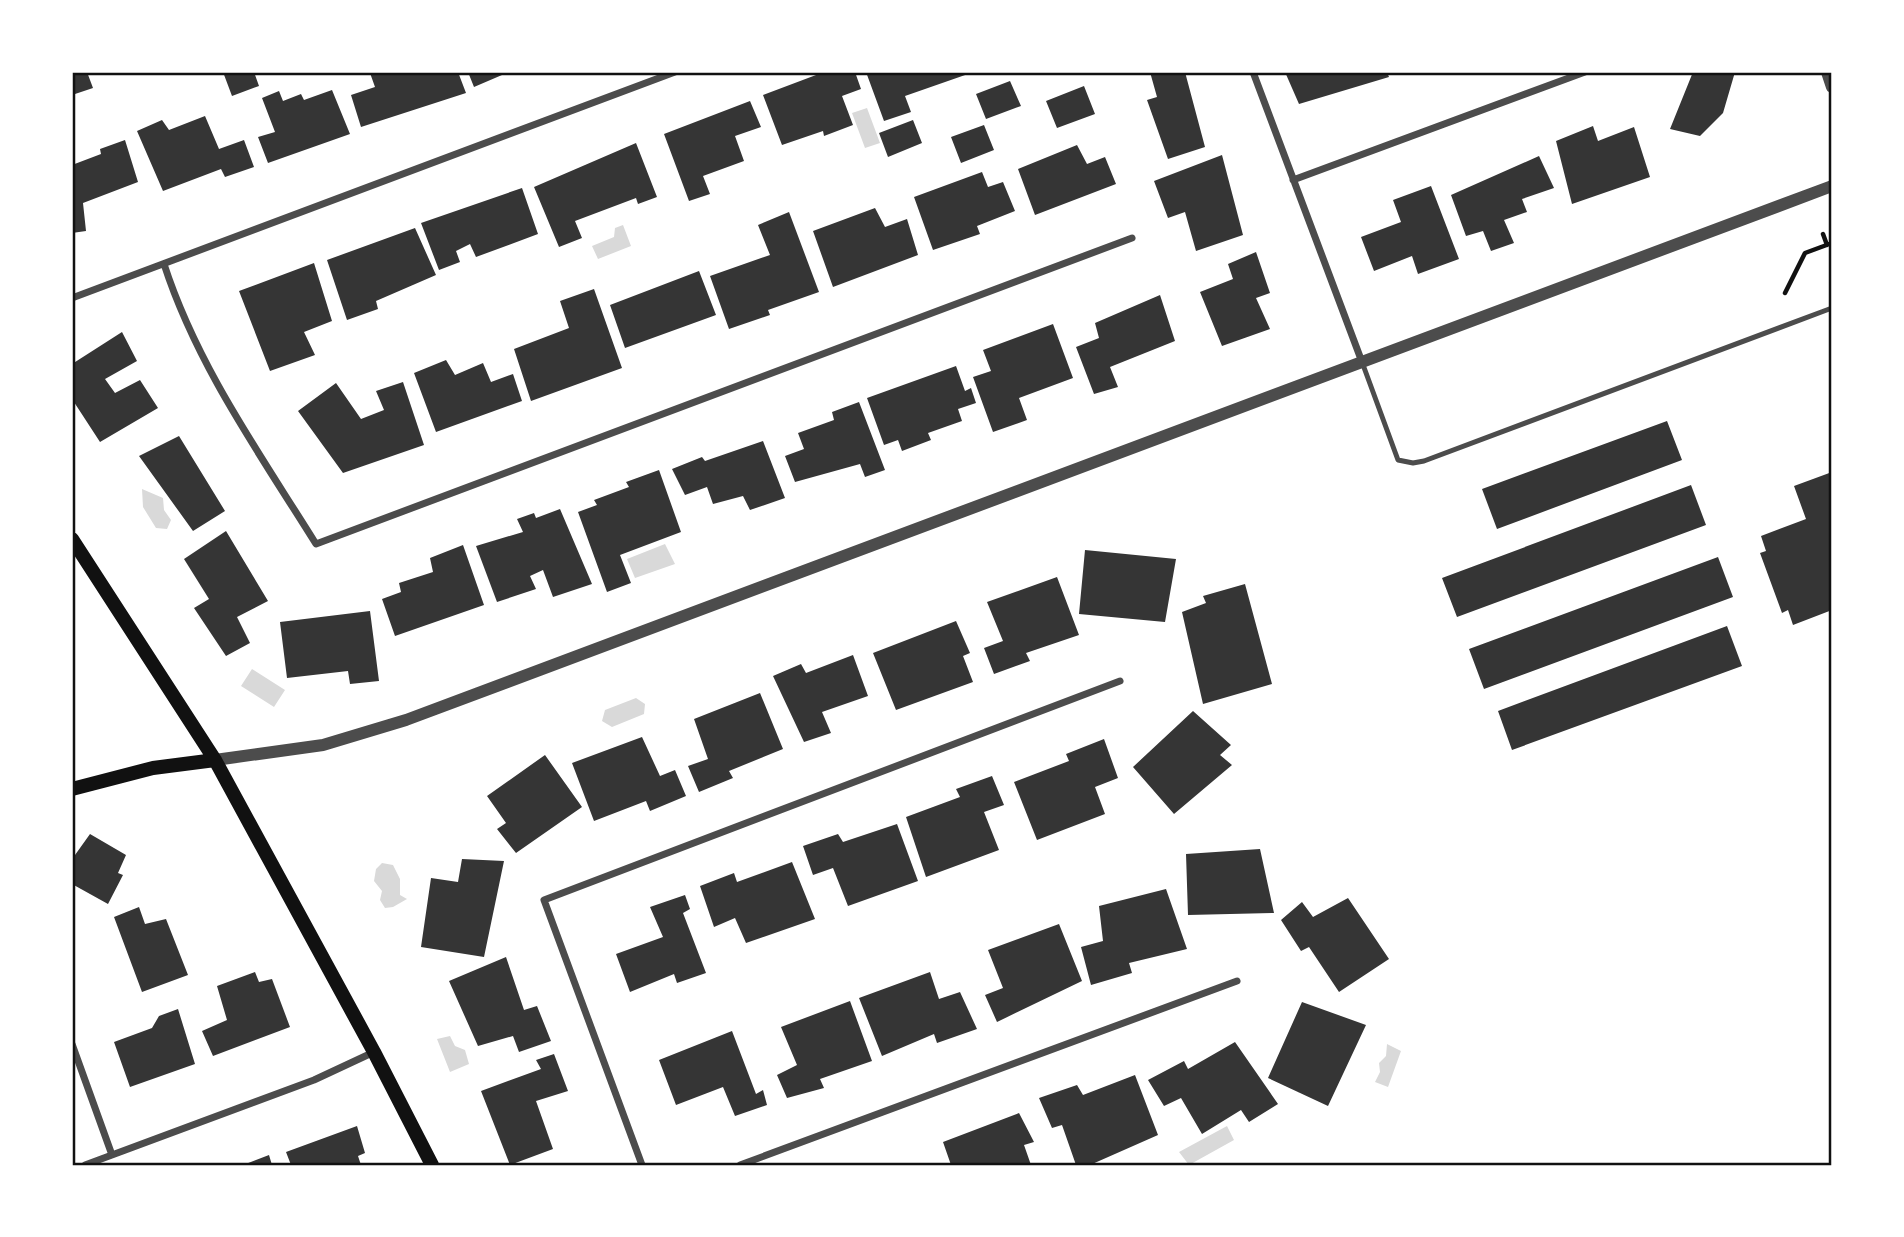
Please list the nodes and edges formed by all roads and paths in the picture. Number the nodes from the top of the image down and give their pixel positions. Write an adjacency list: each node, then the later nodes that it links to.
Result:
1 (676, 72): 11 (street)
2 (1253, 72): 6 (street)
3 (1585, 72): 6 (street)
4 (1827, 72): 5 (street)
5 (1832, 87)
6 (1293, 180): 15 (street)
7 (1832, 186): 15 (street)
8 (1822, 234): 10 (path)
9 (1132, 238): 11 (street)
10 (1829, 244): 12 (path)
11 (164, 264): 13 (street)
12 (1785, 293)
13 (72, 298)
14 (1832, 308): 15 (lane)
15 (1362, 362): 18 (street)
16 (72, 540): 18 (main road)
17 (1120, 681): 26 (street)
18 (215, 760): 19 (main road); 22 (main road)
19 (72, 789)
20 (1237, 981): 27 (street)
21 (72, 1044): 23 (street)
22 (374, 1052): 23 (street); 25 (main road)
23 (111, 1155): 24 (street)
24 (85, 1165)
25 (432, 1165)
26 (642, 1165)
27 (740, 1165)

